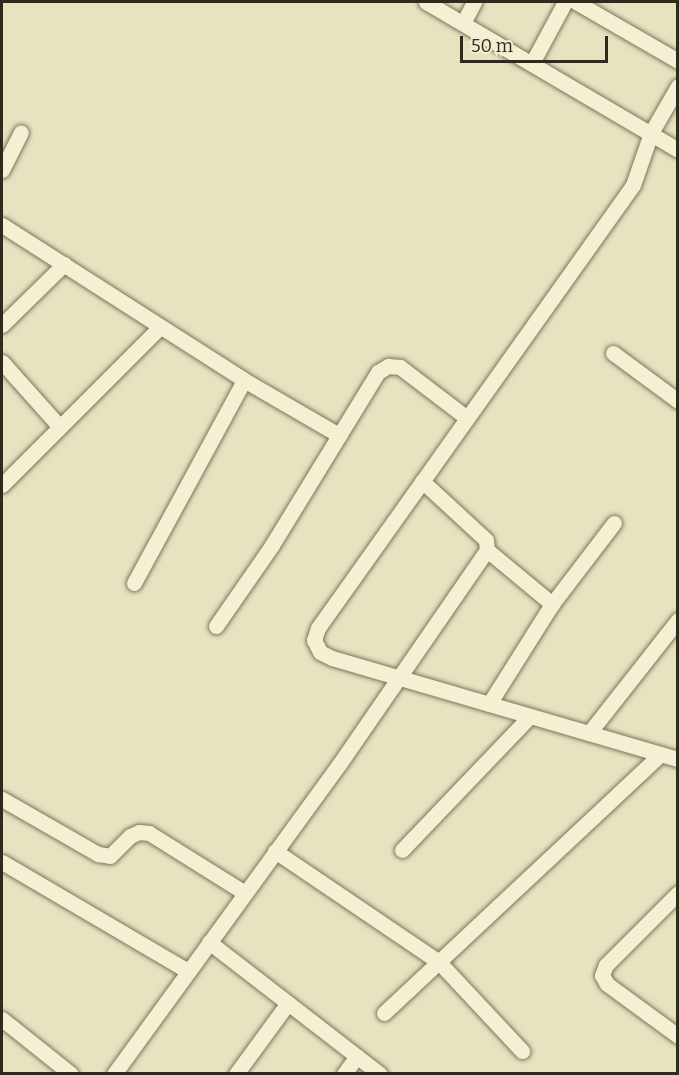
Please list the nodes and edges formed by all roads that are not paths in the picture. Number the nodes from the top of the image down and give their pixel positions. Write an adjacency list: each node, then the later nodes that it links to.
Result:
1 (426, 2): 5 (street)
2 (474, 2): 5 (street)
3 (565, 2): 7 (street)
4 (576, 2): 6 (street)
5 (463, 23): 7 (street)
6 (678, 61)
7 (532, 63): 10 (street)
8 (678, 86): 10 (street)
9 (21, 132): 12 (street)
10 (651, 133): 11 (street); 21 (street)
11 (678, 150)
12 (2, 171)
13 (2, 225): 14 (street)
14 (64, 264): 15 (street); 16 (street)
15 (2, 326)
16 (160, 327): 19 (street); 22 (street)
17 (613, 353): 20 (street)
18 (2, 362): 22 (street)
19 (244, 380): 23 (street); 28 (street)
20 (678, 401)
21 (467, 418): 23 (street); 24 (street)
22 (60, 427): 25 (street)
23 (339, 435): 31 (street)
24 (422, 481): 27 (street); 32 (street)
25 (2, 485)
26 (614, 523): 29 (street)
27 (487, 550): 29 (street); 32 (street)
28 (134, 583)
29 (552, 604): 33 (street)
30 (678, 620): 35 (street)
31 (216, 626)
32 (401, 678): 33 (street); 40 (street)
33 (489, 704): 34 (street)
34 (530, 716): 35 (street); 39 (street)
35 (589, 733): 36 (street)
36 (661, 754): 37 (street); 45 (street)
37 (678, 759)
38 (2, 799): 42 (street)
39 (402, 850)
40 (275, 851): 42 (street); 45 (street)
41 (2, 862): 46 (street)
42 (245, 893): 44 (street)
43 (678, 893): 50 (street)
44 (209, 942): 46 (street); 47 (street)
45 (439, 962): 48 (street); 51 (street)
46 (188, 971): 54 (street)
47 (288, 1003): 52 (street); 55 (street)
48 (384, 1013)
49 (2, 1019): 53 (street)
50 (675, 1031)
51 (522, 1051)
52 (357, 1056): 56 (street); 57 (street)
53 (70, 1074)
54 (114, 1074)
55 (236, 1074)
56 (344, 1074)
57 (380, 1074)

